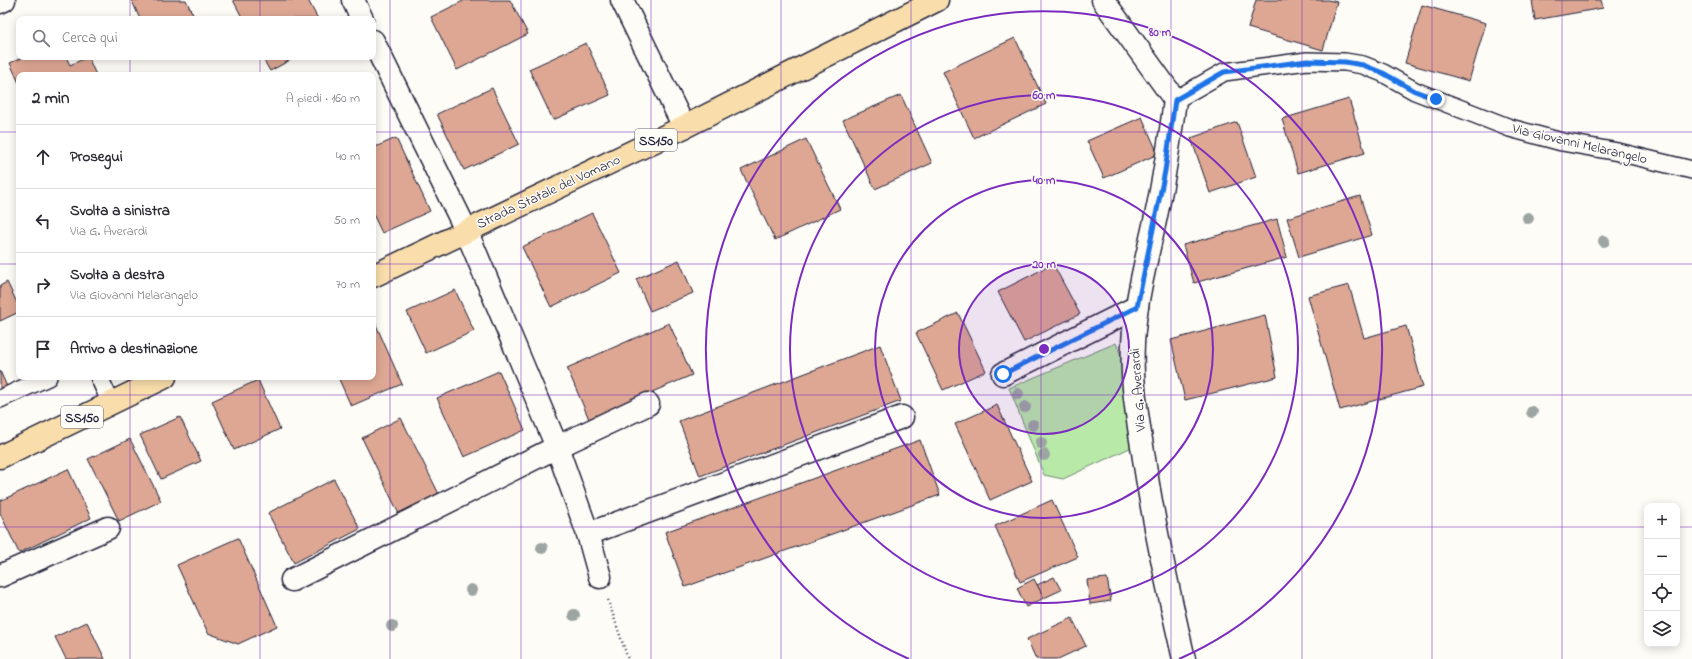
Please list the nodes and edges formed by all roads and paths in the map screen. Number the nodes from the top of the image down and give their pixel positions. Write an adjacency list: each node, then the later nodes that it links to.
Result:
1 (4, 0): 6 (street)
2 (353, 0): 7 (street)
3 (622, 0): 10 (street)
4 (937, 0): 10 (main road, Strada Statale del Vomano / SS150)
5 (1103, 0): 9 (street)
6 (0, 2)
7 (361, 16)
8 (376, 47): 12 (street)
9 (1175, 100): 11 (lane, Via Giovanni Melarangelo); 14 (street, Via G. Averardi)
10 (684, 127): 12 (main road, Strada Statale del Vomano / SS150)
11 (1692, 170)
12 (466, 230): 13 (main road, Strada Statale del Vomano / SS150); 23 (street)
13 (376, 275)
14 (1137, 307): 15 (street); 31 (street, Via G. Averardi)
15 (1003, 374)
16 (41, 380): 19 (lane)
17 (100, 380): 20 (lane)
18 (159, 380): 20 (main road, SS150)
19 (0, 399)
20 (112, 403): 24 (main road, SS150)
21 (648, 404): 23 (street)
22 (902, 417): 26 (street)
23 (557, 447): 26 (street); 29 (street)
24 (0, 457)
25 (108, 528): 27 (street)
26 (588, 534): 28 (street)
27 (3, 568)
28 (600, 577): 30 (path)
29 (292, 580)
30 (628, 659)
31 (1184, 659)

